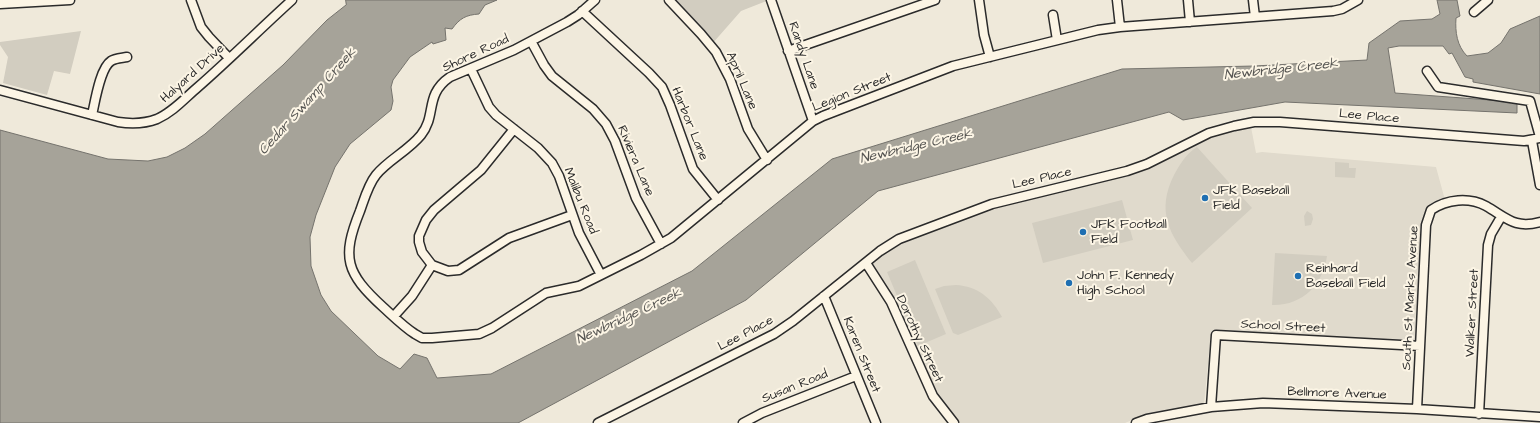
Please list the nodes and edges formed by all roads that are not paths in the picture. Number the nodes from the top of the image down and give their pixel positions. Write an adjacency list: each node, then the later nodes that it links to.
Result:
1 (70, 0): 14 (street)
2 (191, 0): 26 (street)
3 (292, 0): 26 (street, Halyard Drive)
4 (594, 0): 15 (street, Shore Road)
5 (669, 0): 34 (street, April Lane)
6 (771, 0): 23 (street, Randy Lane)
7 (935, 0): 23 (street)
8 (979, 0): 25 (street)
9 (1117, 0): 20 (street)
10 (1188, 0): 19 (street)
11 (1253, 0): 18 (street)
12 (1358, 0): 18 (street, Legion Street)
13 (1488, 0): 16 (street)
14 (0, 4)
15 (582, 10): 22 (street, Shore Road); 36 (street, Harbor Lane)
16 (1474, 12)
17 (1053, 15): 21 (street)
18 (1255, 17): 19 (street, Legion Street)
19 (1190, 22): 20 (street, Legion Street)
20 (1120, 27): 21 (street, Legion Street)
21 (1057, 40): 25 (street, Legion Street)
22 (531, 41): 27 (street, Shore Road); 40 (street, Riviera Lane)
23 (788, 51): 31 (street, Randy Lane)
24 (126, 57): 30 (street)
25 (990, 57): 31 (street, Legion Street)
26 (229, 58): 30 (street, Halyard Drive)
27 (471, 69): 32 (street, Malibu Road); 45 (street, Shore Road)
28 (1426, 71): 33 (street)
29 (0, 90): 30 (street, Halyard Drive)
30 (92, 115)
31 (813, 121): 34 (street, Legion Street)
32 (514, 129): 37 (street, Malibu Road); 42 (street)
33 (1538, 139): 35 (street); 41 (street, Lee Place)
34 (767, 160): 36 (street, Legion Street)
35 (1540, 186)
36 (718, 200): 40 (street, Legion Street)
37 (572, 215): 42 (street); 43 (street, Malibu Road)
38 (1501, 217): 39 (street, South St Marks Avenue); 46 (street, South St Marks Avenue); 50 (street, Walker Street)
39 (1540, 222)
40 (661, 244): 43 (street, Legion Street)
41 (866, 262): 44 (street, Lee Place); 55 (street, Dorothy Street)
42 (432, 265): 45 (street)
43 (601, 275): 45 (street, Legion Street)
44 (824, 296): 47 (street, Karen Street); 52 (street, Lee Place)
45 (394, 316)
46 (1420, 346): 48 (street, School Street); 49 (street, South St Marks Avenue)
47 (856, 376): 53 (street, Susan Road); 54 (street, Karen Street)
48 (1211, 407): 49 (street, Bellmore Avenue); 56 (street, Bellmore Avenue)
49 (1417, 409): 50 (street, Bellmore Avenue)
50 (1479, 414): 51 (street, Bellmore Avenue)
51 (1540, 417)
52 (603, 422)
53 (743, 423)
54 (876, 423)
55 (954, 423)
56 (1136, 423)

